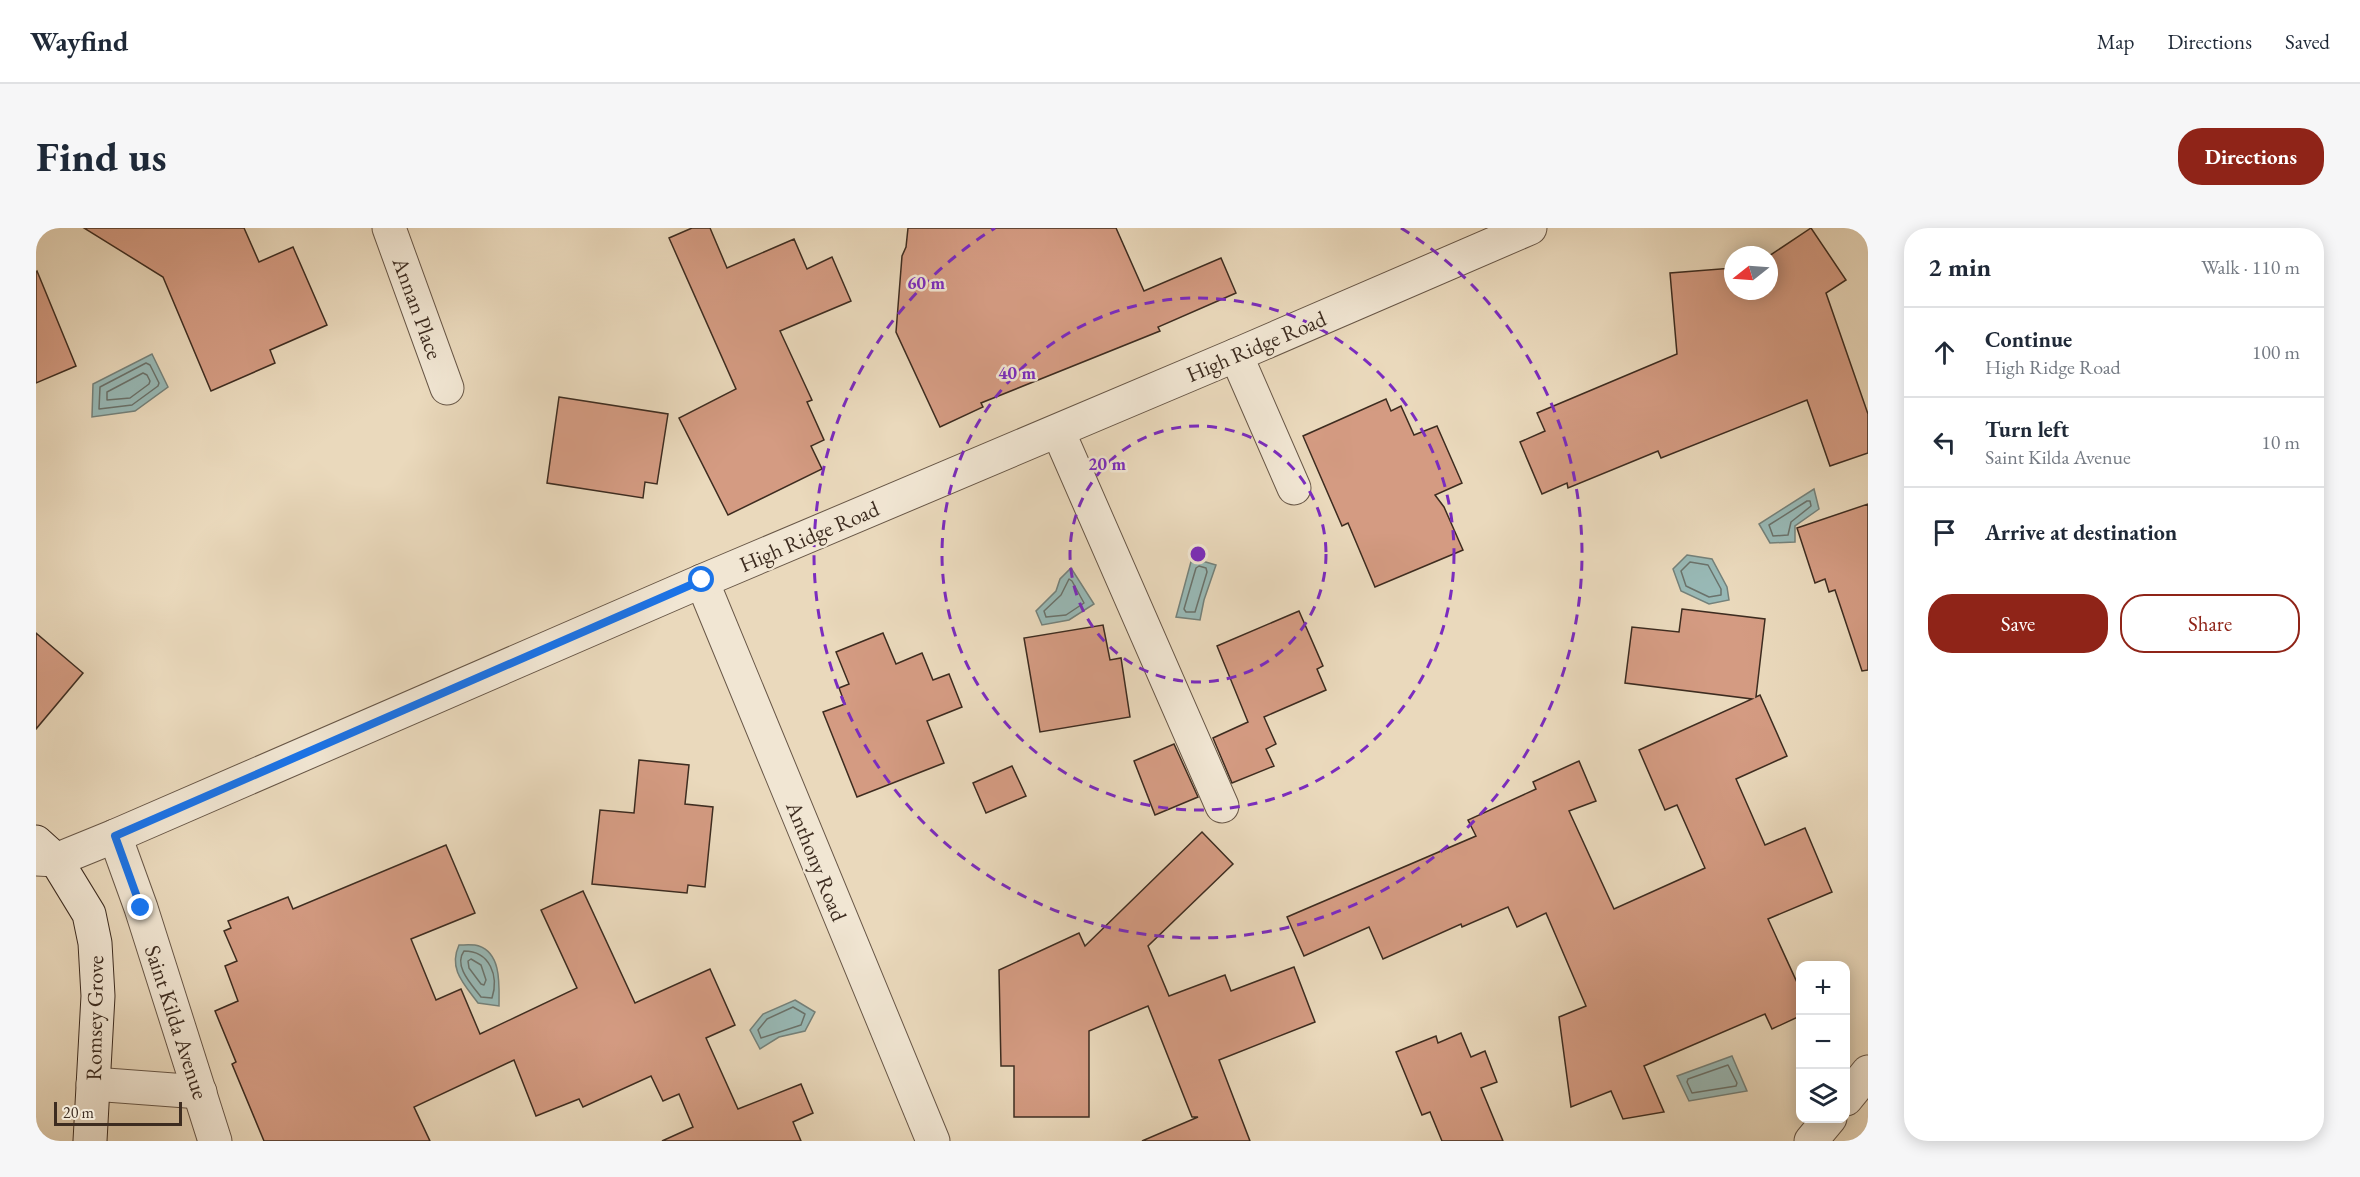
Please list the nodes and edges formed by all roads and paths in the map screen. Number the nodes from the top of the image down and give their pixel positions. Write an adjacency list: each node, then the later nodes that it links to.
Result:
1 (389, 228): 4 (street, Annan Place)
2 (1530, 228): 3 (street, High Ridge Road)
3 (1236, 355): 5 (street, High Ridge Road); 6 (street)
4 (447, 387)
5 (1058, 431): 7 (street, High Ridge Road); 8 (street)
6 (1294, 488)
7 (702, 580): 9 (street, High Ridge Road); 18 (street, Anthony Road)
8 (1222, 806)
9 (115, 836): 10 (street, High Ridge Road); 13 (street, Saint Kilda Avenue)
10 (43, 854): 12 (street, Romsey Grove)
11 (1868, 1072): 14 (street)
12 (93, 1084): 13 (street); 16 (street, Romsey Grove)
13 (200, 1092): 17 (street, Saint Kilda Avenue)
14 (1850, 1093)
15 (1827, 1123): 19 (street)
16 (90, 1141)
17 (215, 1141)
18 (933, 1141)
19 (1811, 1141)

